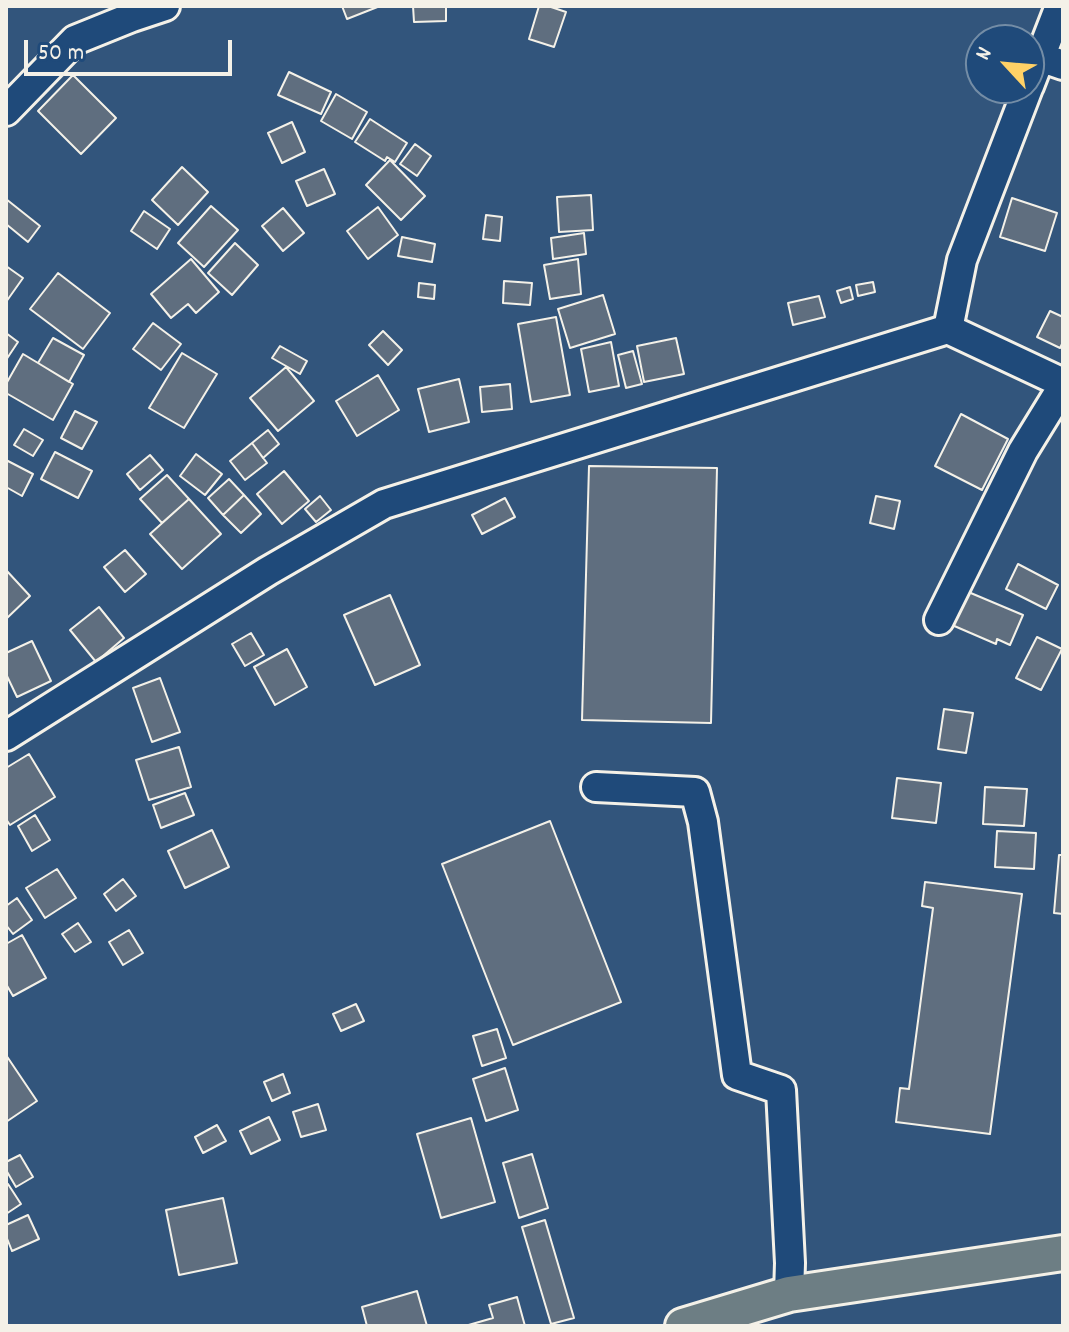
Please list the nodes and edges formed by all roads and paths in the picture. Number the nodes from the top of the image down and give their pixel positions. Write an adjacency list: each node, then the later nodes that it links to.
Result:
1 (165, 6): 3 (street)
2 (1060, 6): 4 (street)
3 (135, 11): 6 (street)
4 (1052, 61)
5 (1022, 104): 7 (street)
6 (6, 111)
7 (948, 329): 8 (street); 10 (street)
8 (1063, 385): 9 (street)
9 (939, 620)
10 (6, 736)
11 (596, 787): 13 (street)
12 (1063, 1253): 13 (main road)
13 (789, 1294): 14 (main road)
14 (683, 1326)

